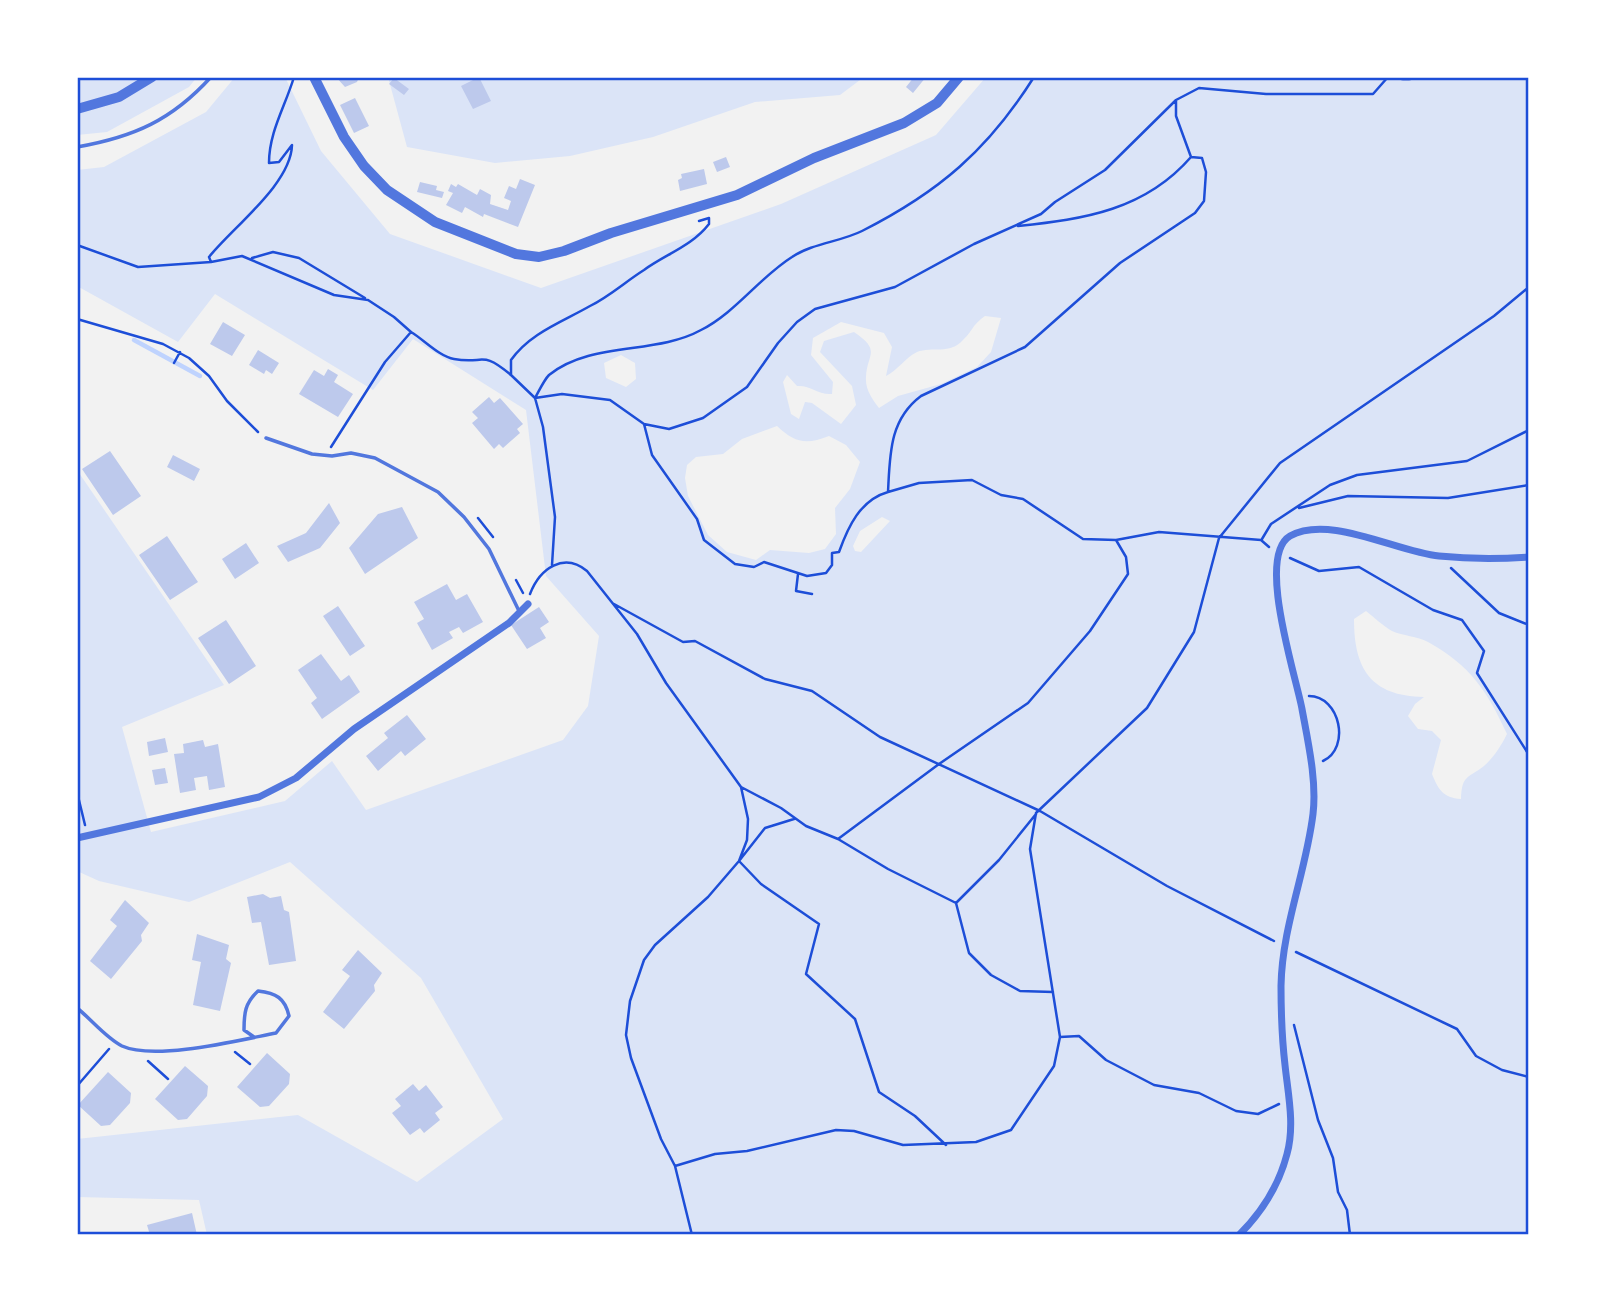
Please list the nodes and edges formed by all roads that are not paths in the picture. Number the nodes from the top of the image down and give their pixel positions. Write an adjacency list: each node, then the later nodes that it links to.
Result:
1 (152, 77): 7 (street)
2 (211, 77): 8 (lane)
3 (314, 77): 4 (street)
4 (959, 77)
5 (1403, 77): 6 (street)
6 (1409, 77)
7 (77, 109)
8 (77, 146)
9 (266, 438): 12 (lane)
10 (1529, 557): 16 (street)
11 (528, 604): 12 (street)
12 (520, 612): 13 (street)
13 (77, 838)
14 (77, 1007): 15 (lane)
15 (254, 1037): 15 (lane)
16 (1238, 1235)

